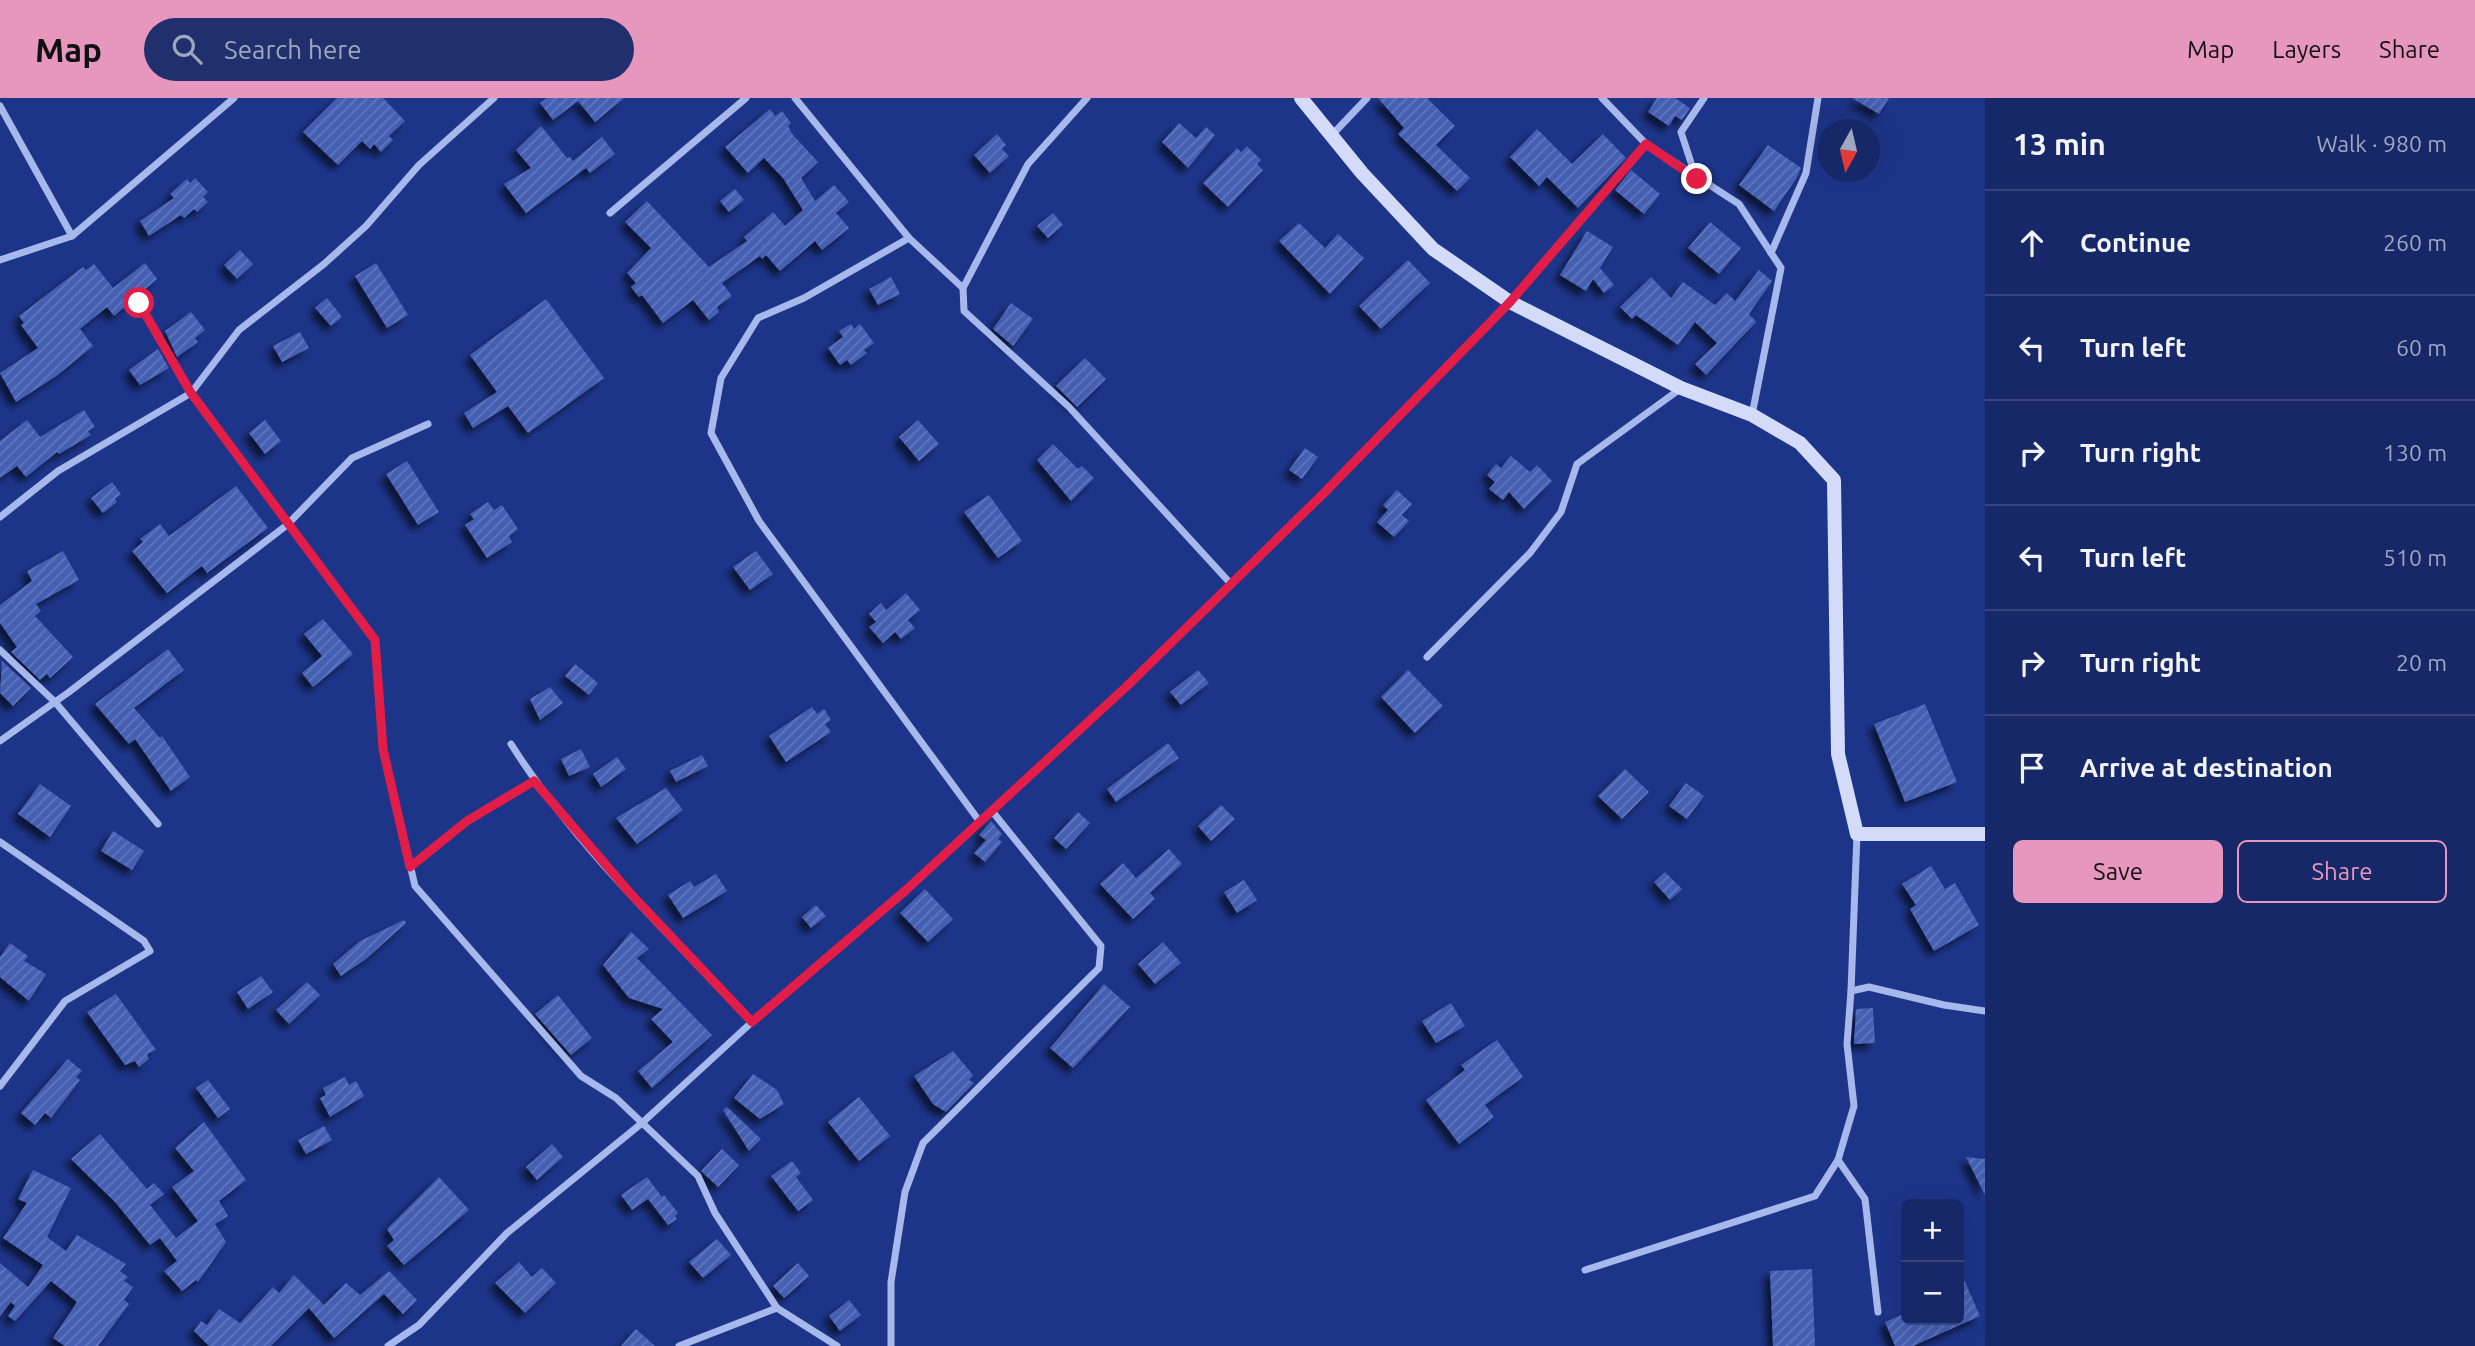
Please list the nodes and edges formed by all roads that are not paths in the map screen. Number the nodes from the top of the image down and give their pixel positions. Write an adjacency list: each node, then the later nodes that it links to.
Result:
1 (234, 98): 16 (street)
2 (494, 98): 24 (street)
3 (746, 98): 15 (street)
4 (795, 98): 17 (street)
5 (1087, 98): 20 (street)
6 (1301, 98): 12 (street)
7 (1367, 98): 12 (street)
8 (1602, 98): 13 (street)
9 (1704, 98): 14 (street)
10 (1818, 98): 18 (street)
11 (0, 106): 16 (street)
12 (1331, 136): 21 (street)
13 (1646, 144): 14 (street); 21 (street)
14 (1697, 179): 18 (street)
15 (610, 214)
16 (72, 236): 19 (street)
17 (909, 238): 20 (street); 37 (street)
18 (1771, 253): 25 (street)
19 (0, 260)
20 (963, 288): 29 (street)
21 (1510, 302): 23 (street); 29 (street)
22 (139, 303): 24 (street)
23 (1681, 388): 25 (street); 31 (street)
24 (191, 393): 27 (street); 28 (street)
25 (1752, 415): 39 (street)
26 (428, 424): 28 (street)
27 (0, 517)
28 (287, 525): 32 (street); 42 (street)
29 (1231, 584): 36 (street)
30 (0, 650): 32 (street)
31 (1427, 657)
32 (55, 702): 33 (street); 38 (street)
33 (0, 741)
34 (512, 744): 35 (street)
35 (534, 781): 42 (street); 45 (street)
36 (992, 811): 37 (street); 55 (street)
37 (980, 822): 45 (street)
38 (158, 824)
39 (1857, 834): 40 (street); 43 (street)
40 (1985, 834)
41 (0, 842): 46 (street)
42 (410, 867): 47 (street)
43 (1851, 991): 44 (street); 48 (street)
44 (1985, 1011)
45 (752, 1022): 47 (street)
46 (0, 1086)
47 (642, 1123): 50 (street); 52 (street)
48 (1838, 1160): 49 (street); 51 (street)
49 (1585, 1270)
50 (777, 1308): 53 (street); 54 (street)
51 (1878, 1312)
52 (388, 1346)
53 (679, 1346)
54 (837, 1346)
55 (891, 1346)

